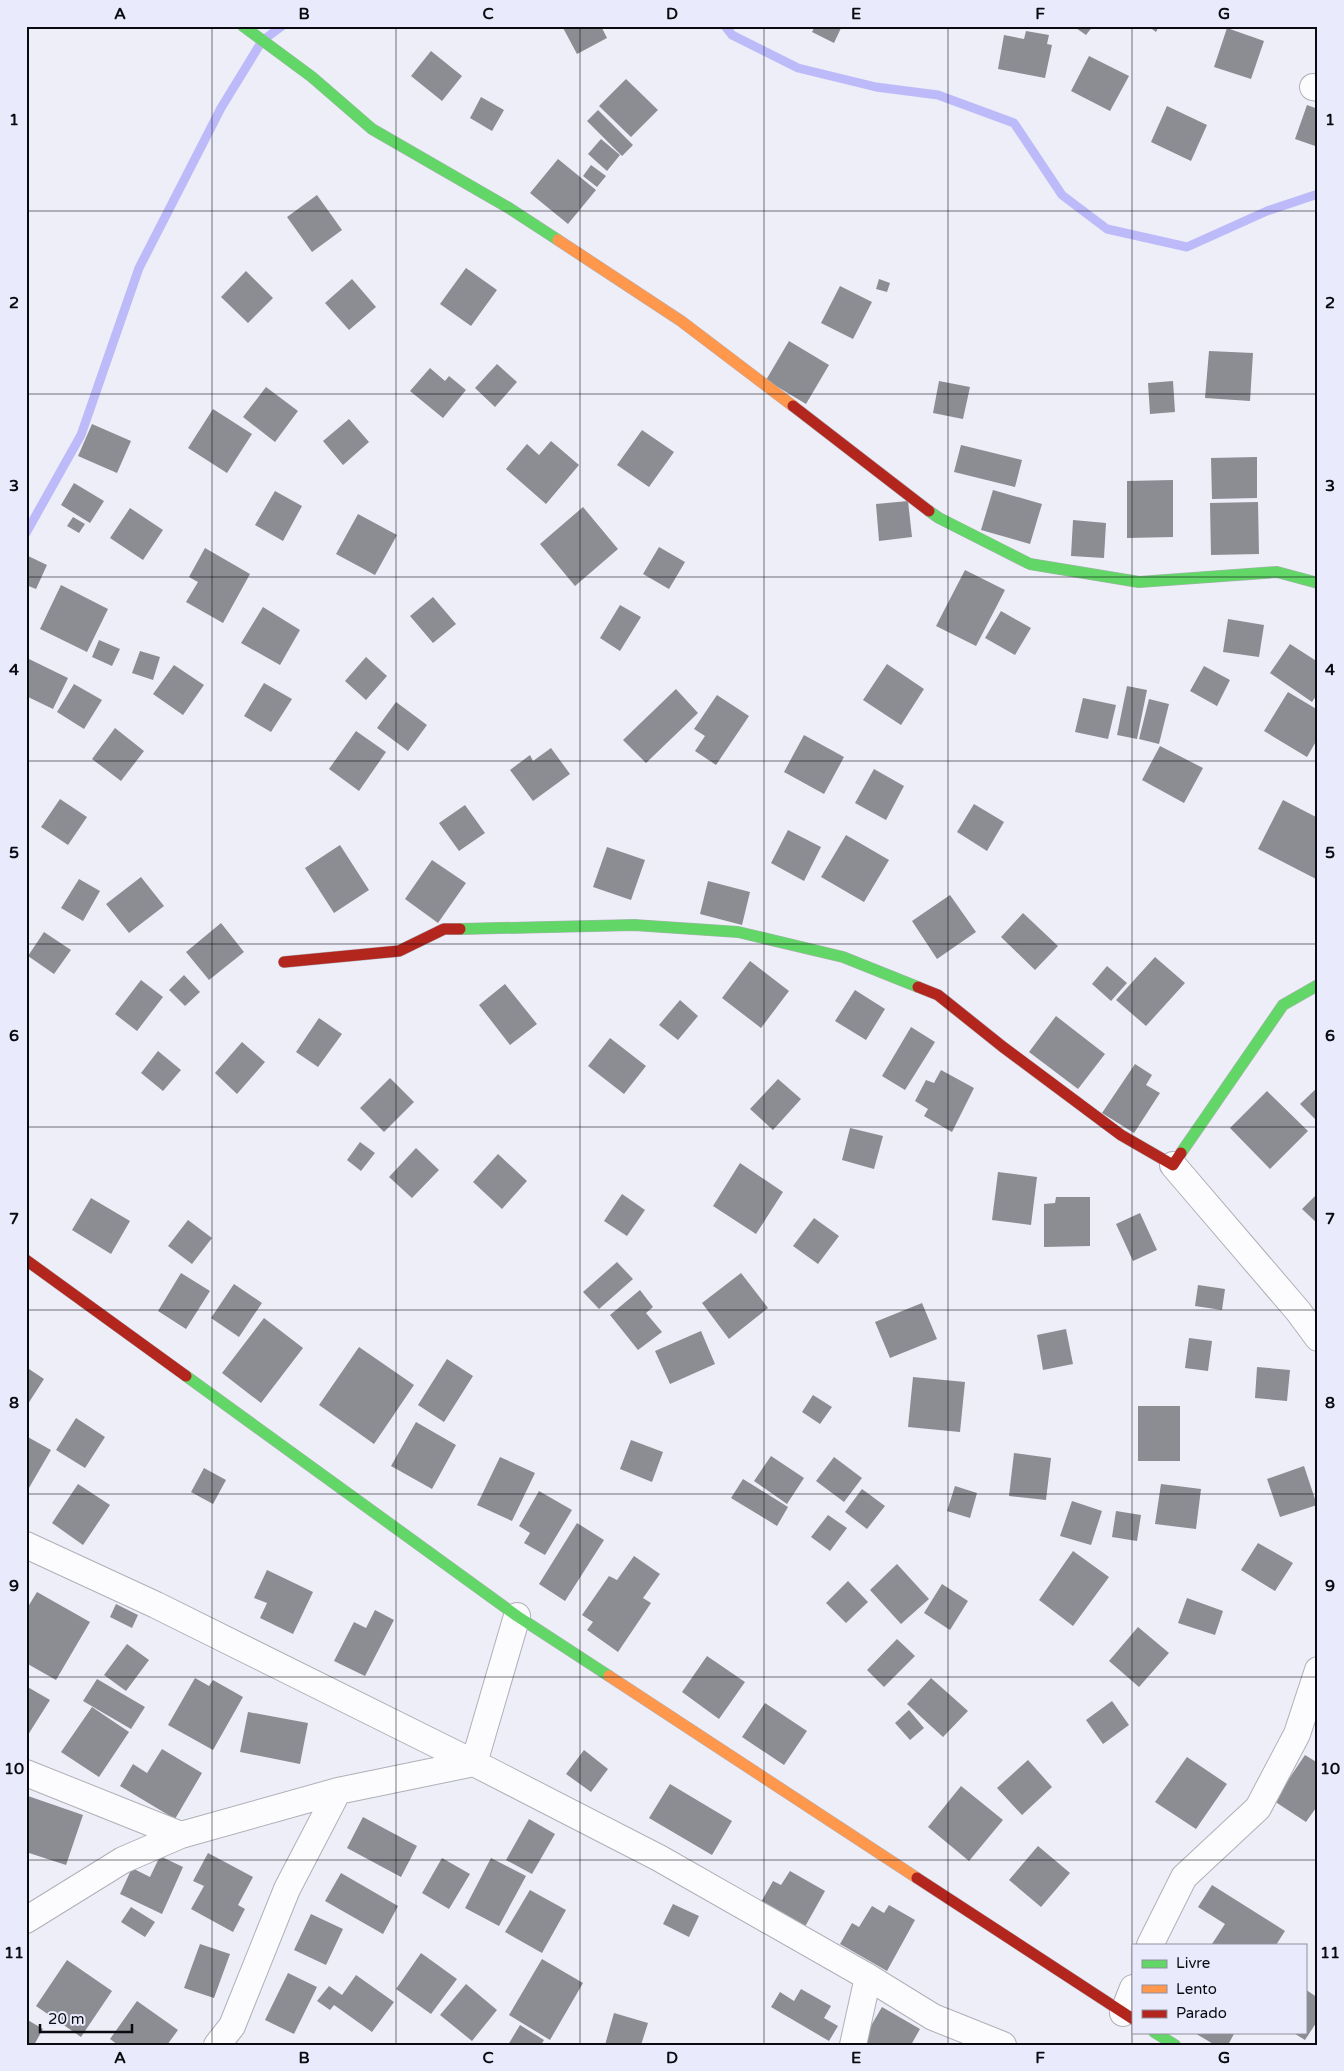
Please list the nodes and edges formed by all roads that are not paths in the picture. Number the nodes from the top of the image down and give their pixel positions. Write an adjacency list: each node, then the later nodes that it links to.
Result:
1 (243, 26): 2 (street)
2 (1318, 583)
3 (284, 962): 5 (street)
4 (1318, 985): 5 (street)
5 (1174, 1165): 7 (street)
6 (26, 1260): 9 (street)
7 (1318, 1338)
8 (26, 1545): 11 (street)
9 (517, 1616): 11 (street); 19 (street)
10 (1318, 1670): 16 (street)
11 (474, 1763): 13 (street); 17 (street)
12 (26, 1772): 14 (street)
13 (338, 1790): 14 (street); 21 (street)
14 (181, 1835): 15 (street)
15 (26, 1920)
16 (1151, 1944)
17 (868, 1977): 22 (street); 23 (street)
18 (1132, 1994): 19 (street)
19 (1128, 2016)
20 (1157, 2034): 24 (street)
21 (217, 2045)
22 (853, 2045)
23 (1003, 2045)
24 (1174, 2045)

